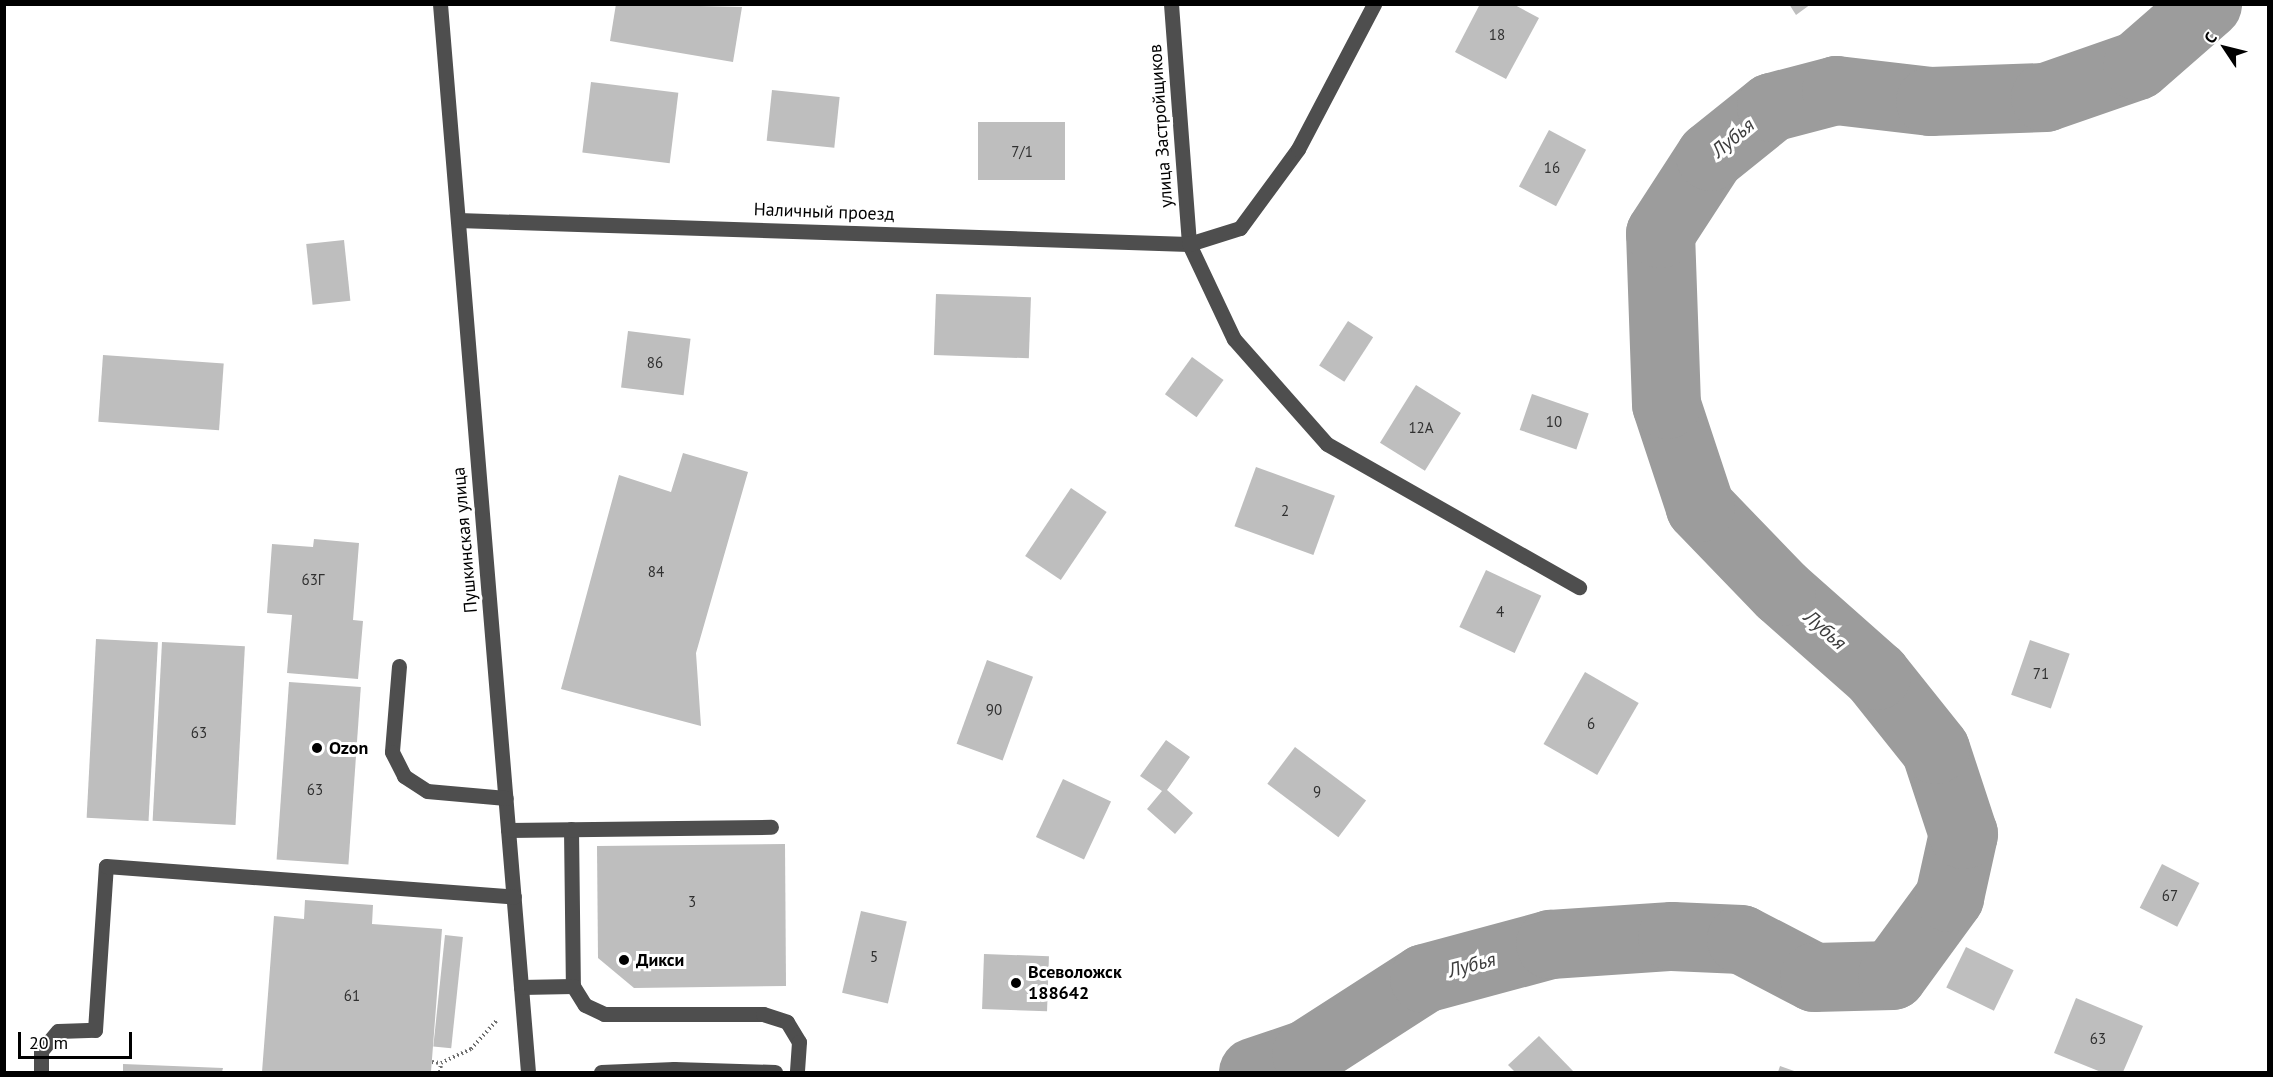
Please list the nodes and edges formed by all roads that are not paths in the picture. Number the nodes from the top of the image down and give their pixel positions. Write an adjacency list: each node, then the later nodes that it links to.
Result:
1 (440, 4): 4 (street, Пушкинская улица)
2 (1171, 4): 5 (street, улица Застройщиков)
3 (1374, 4): 5 (street, Наличный проезд)
4 (458, 220): 5 (street, Наличный проезд); 8 (street, Пушкинская улица)
5 (1189, 244): 6 (street)
6 (1579, 587)
7 (399, 666): 8 (street)
8 (506, 798): 11 (street, Пушкинская улица)
9 (771, 827): 10 (street)
10 (571, 829): 11 (street); 13 (street)
11 (508, 830): 12 (street, Пушкинская улица)
12 (514, 897): 14 (street, Пушкинская улица); 16 (street)
13 (573, 986): 14 (street); 20 (street)
14 (521, 987): 17 (street, Пушкинская улица)
15 (674, 1071): 18 (street); 19 (street)
16 (41, 1072)
17 (528, 1072)
18 (601, 1072)
19 (775, 1072)
20 (797, 1072)

